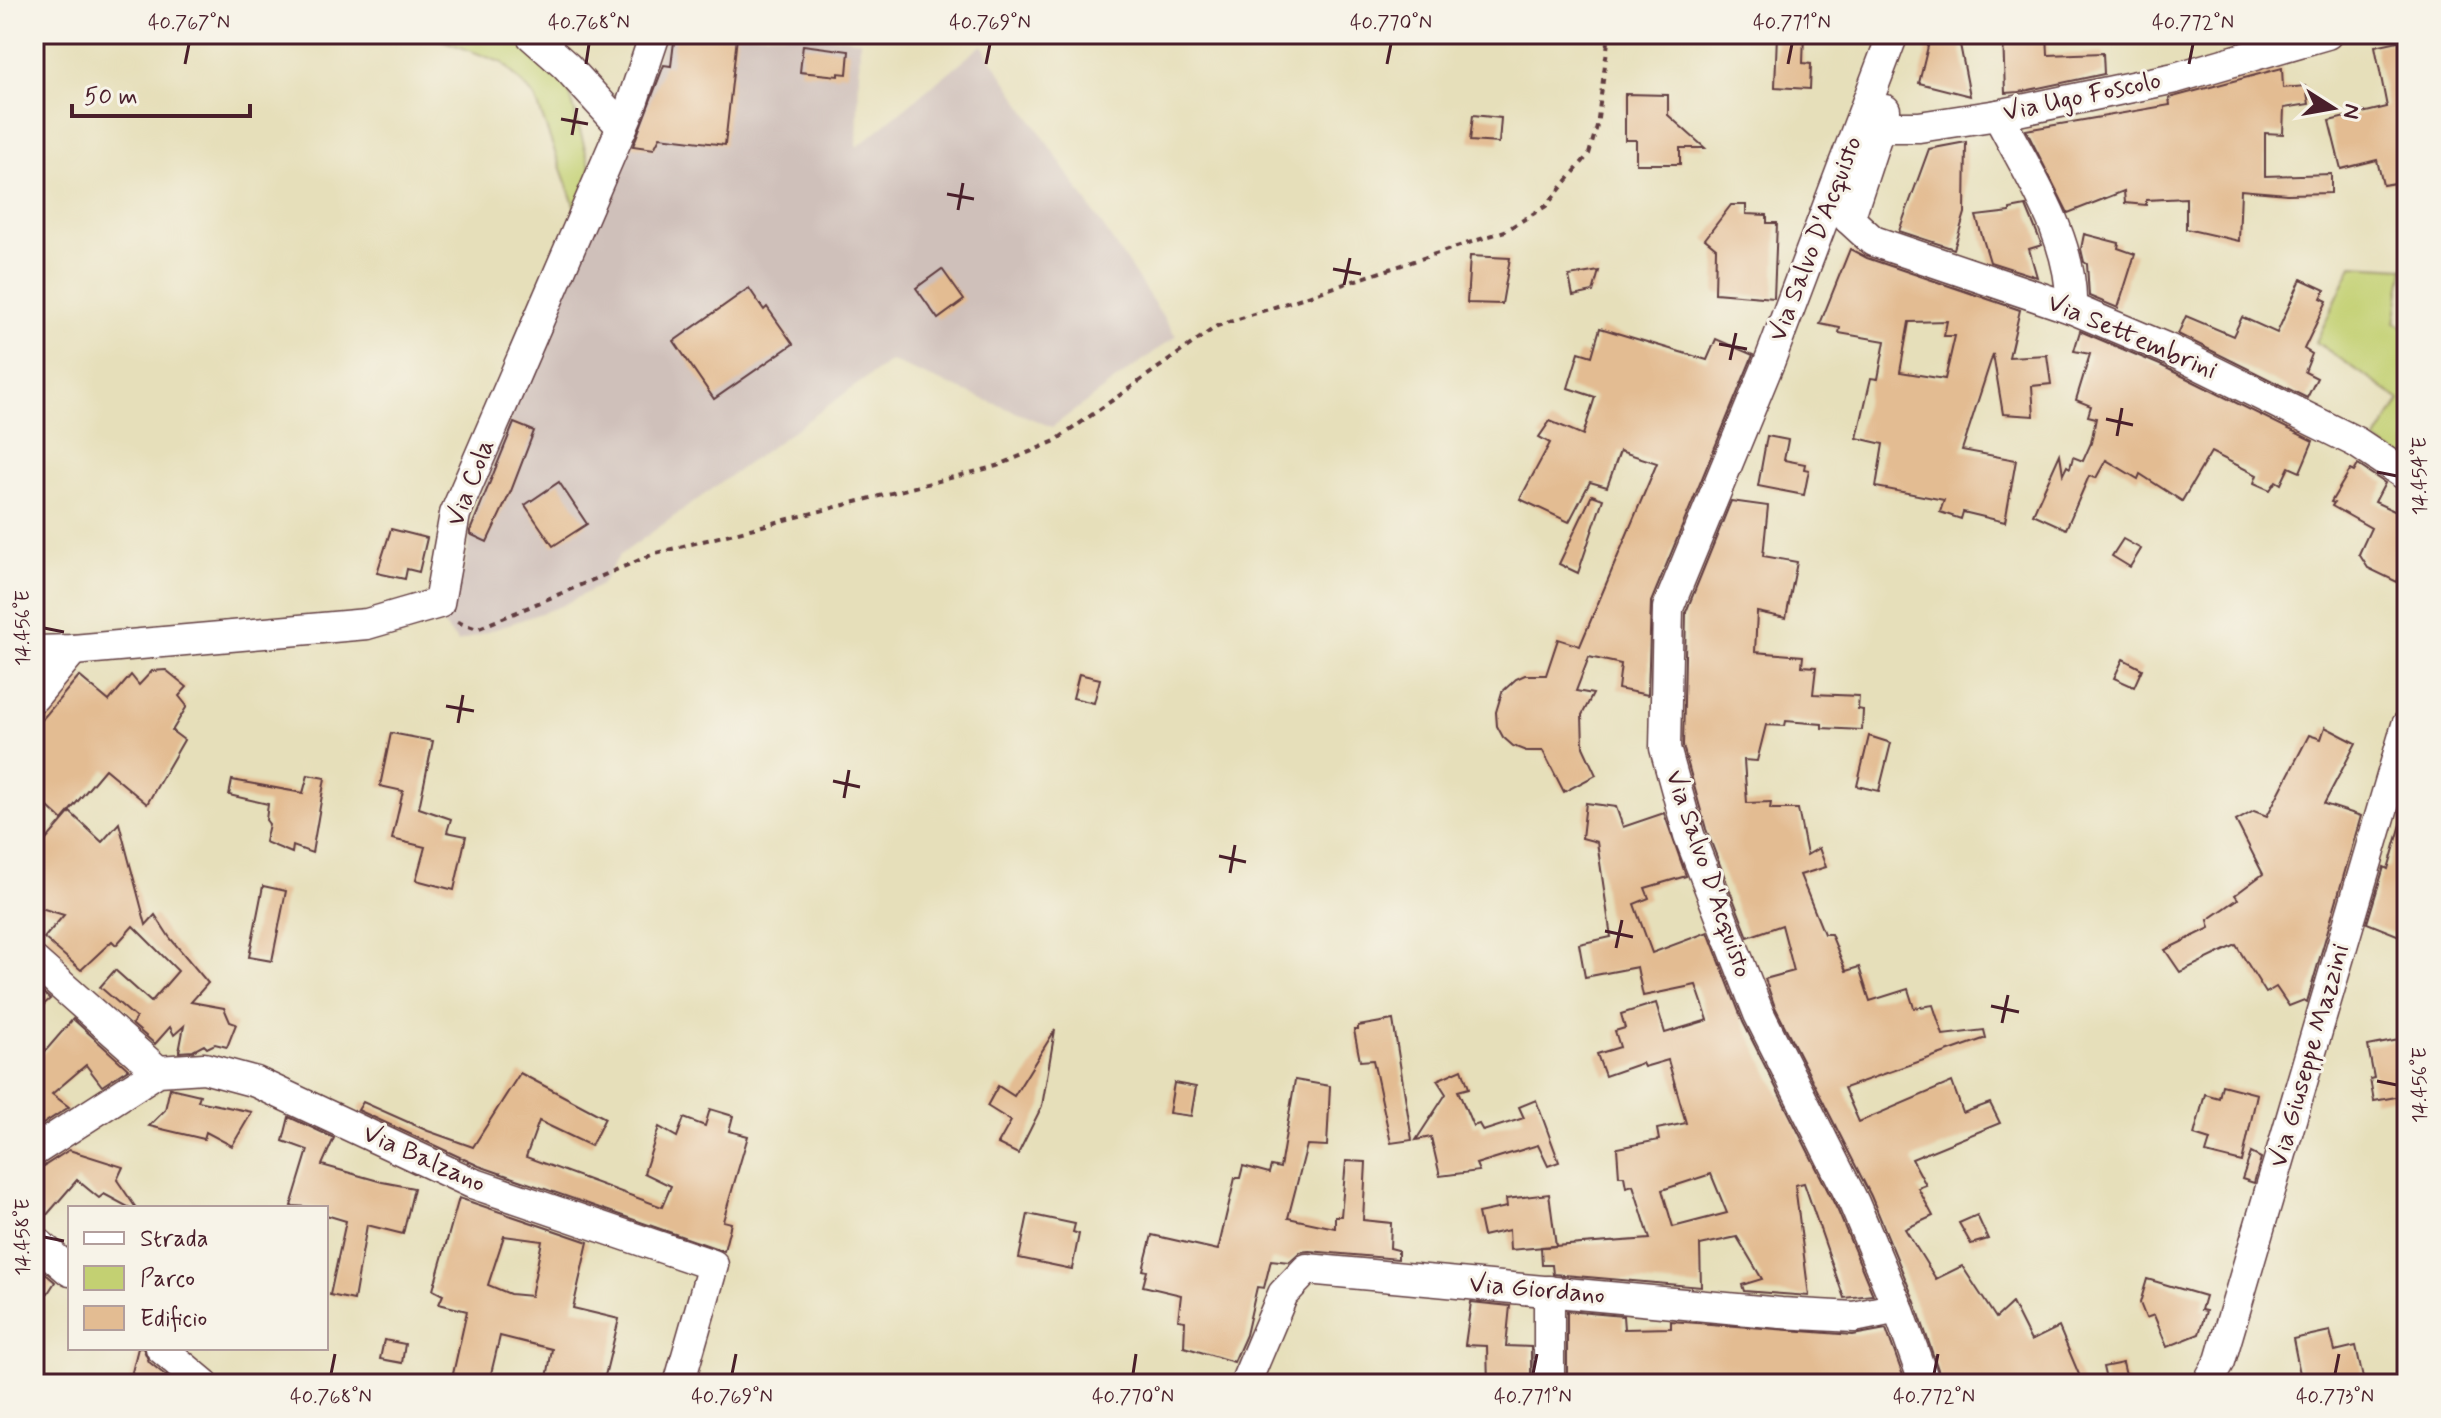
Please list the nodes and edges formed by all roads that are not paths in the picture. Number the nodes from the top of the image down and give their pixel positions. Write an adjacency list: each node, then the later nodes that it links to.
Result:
1 (655, 34): 7 (street, Via Cola)
2 (1893, 34): 12 (street, Via Salvo D'Acquisto)
3 (1910, 34): 8 (street)
4 (2327, 34): 6 (street, Via Ugo Foscolo)
5 (529, 35): 7 (street)
6 (1998, 115): 8 (street, Via Ugo Foscolo); 10 (street)
7 (622, 127): 13 (street, Via Cola)
8 (1879, 127): 9 (street)
9 (1849, 219): 10 (street, Via Settembrini); 12 (street)
10 (2071, 308): 11 (street, Via Settembrini)
11 (2407, 476)
12 (1716, 493): 23 (street, Via Salvo D'Acquisto)
13 (73, 650): 14 (street); 15 (street)
14 (34, 651)
15 (34, 697)
16 (2407, 725): 30 (street, Via Giuseppe Mazzini)
17 (34, 961): 18 (street)
18 (158, 1071): 19 (street, Via Balzano); 26 (street, Via Balzano)
19 (34, 1151)
20 (34, 1240): 21 (street)
21 (68, 1269)
22 (1549, 1291): 23 (street, Via Giordano); 27 (street, Via Giordano); 28 (street)
23 (1898, 1308): 29 (street, Via Salvo D'Acquisto)
24 (163, 1350): 25 (street)
25 (204, 1384)
26 (679, 1384)
27 (1245, 1384)
28 (1549, 1384)
29 (1925, 1384)
30 (2207, 1384)

